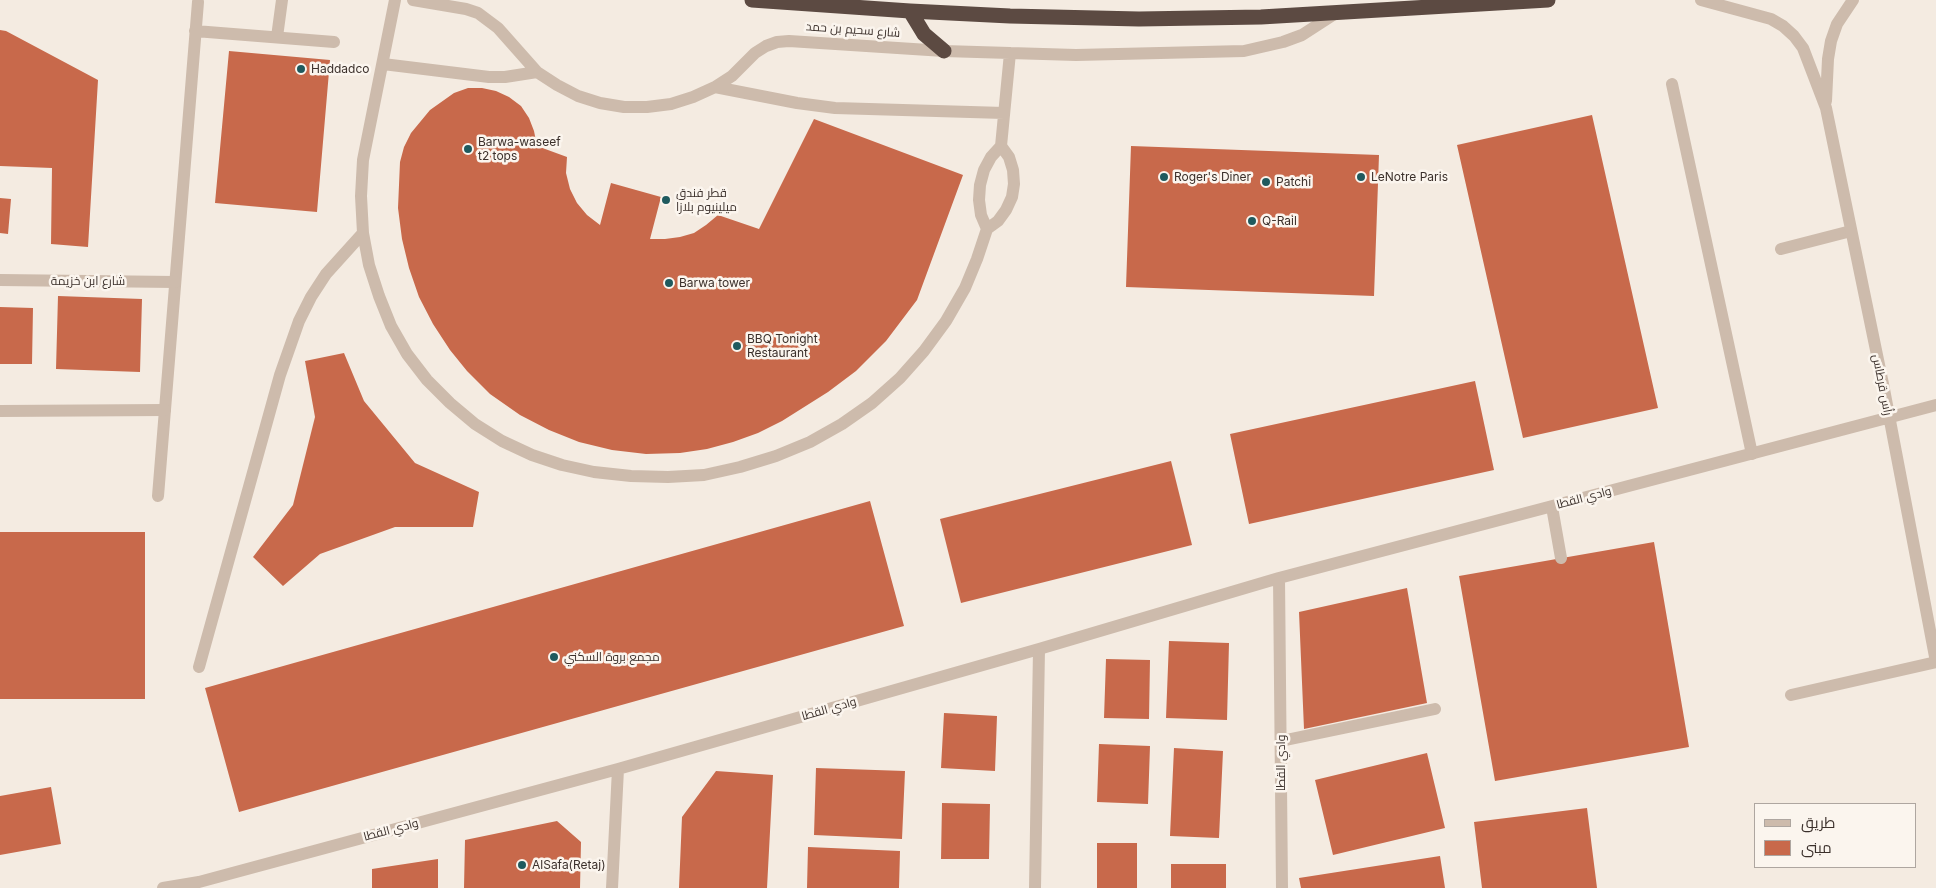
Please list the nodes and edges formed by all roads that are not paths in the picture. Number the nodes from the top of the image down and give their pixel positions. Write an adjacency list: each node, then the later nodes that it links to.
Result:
1 (282, 0): 12 (street)
2 (395, 0): 16 (street)
3 (413, 0): 17 (street, شارع سحيم بن حمد)
4 (752, 0): 9 (highway, شارع سحيم بن حمد)
5 (1548, 0): 10 (highway, شارع سحيم بن حمد)
6 (1702, 0): 20 (street, رأس قرطاس)
7 (1853, 0): 20 (street, رأس قرطاس)
8 (198, 2): 11 (street)
9 (910, 11): 10 (highway, شارع سحيم بن حمد); 14 (highway)
10 (1336, 13): 15 (street, شارع سحيم بن حمد)
11 (195, 31): 12 (street); 28 (street)
12 (277, 37): 13 (street)
13 (334, 42)
14 (944, 51): 15 (street, شارع سحيم بن حمد); 19 (street, شارع سحيم بن حمد)
15 (1010, 53): 21 (street)
16 (383, 64): 17 (street); 25 (street)
17 (537, 72): 19 (street, شارع سحيم بن حمد)
18 (1672, 84): 33 (street)
19 (715, 87): 21 (street)
20 (1826, 108): 24 (street, رأس قرطاس)
21 (1004, 113): 22 (street)
22 (1001, 146): 23 (street); 23 (street)
23 (987, 229): 25 (street)
24 (1851, 231): 26 (street); 32 (street, رأس قرطاس)
25 (363, 233): 40 (street)
26 (1781, 249)
27 (0, 280): 28 (street, شارع ابن خزيمة)
28 (175, 282): 30 (street)
29 (1936, 405): 32 (street, وادي القطا)
30 (165, 410): 31 (street); 34 (street)
31 (0, 412)
32 (1889, 418): 33 (street, وادي القطا); 39 (street, رأس قرطاس)
33 (1752, 454): 35 (street, وادي القطا)
34 (158, 496)
35 (1552, 507): 36 (street); 37 (street, وادي القطا)
36 (1561, 558)
37 (1279, 578): 38 (street, وادي القطا); 43 (street, وادي القطا)
38 (1039, 649): 44 (street, وادي القطا); 47 (street)
39 (1936, 662): 41 (street)
40 (198, 667)
41 (1791, 695)
42 (1435, 709): 43 (street)
43 (1281, 741): 48 (street, وادي القطا)
44 (618, 769): 45 (street, وادي القطا); 46 (street)
45 (163, 888)
46 (612, 888)
47 (1035, 888)
48 (1282, 888)

